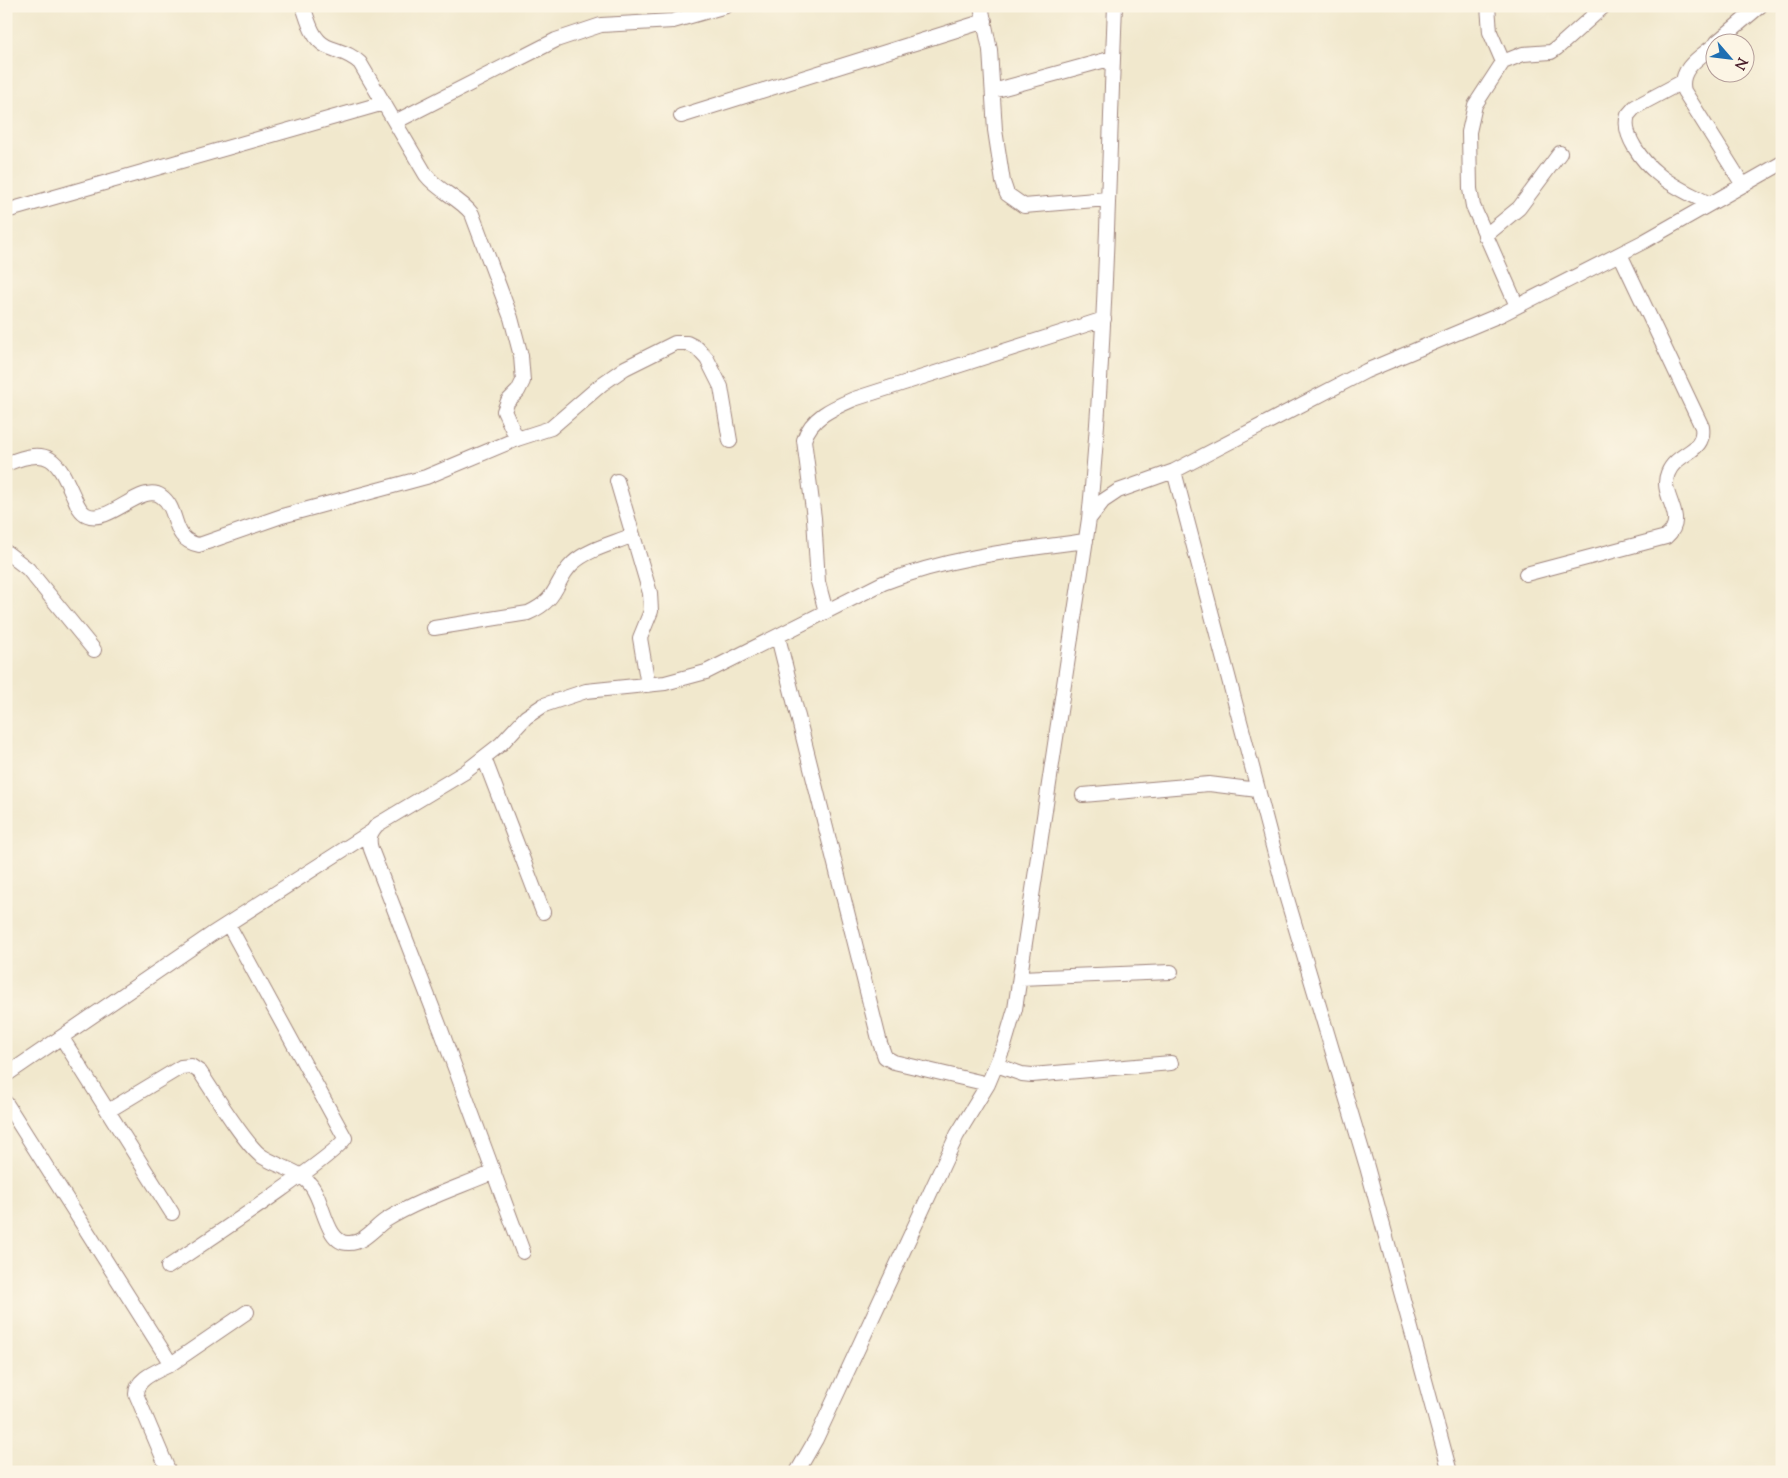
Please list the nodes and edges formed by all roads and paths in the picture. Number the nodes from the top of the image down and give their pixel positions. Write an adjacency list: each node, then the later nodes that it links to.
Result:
1 (303, 6): 15 (street)
2 (726, 6): 17 (street)
3 (981, 6): 8 (street)
4 (1115, 6): 11 (street)
5 (1488, 6): 12 (street)
6 (1604, 6): 12 (street)
7 (1760, 6): 9 (street)
8 (985, 21): 14 (street); 16 (street)
9 (1729, 32)
10 (1706, 52): 13 (street)
11 (1113, 58): 14 (street); 21 (street)
12 (1503, 62): 24 (street)
13 (1682, 82): 20 (street); 22 (street)
14 (992, 91): 21 (street)
15 (384, 103): 17 (street); 23 (street)
16 (681, 116)
17 (395, 122): 28 (street)
18 (1560, 153): 24 (street)
19 (1782, 163): 20 (street)
20 (1743, 185): 22 (street)
21 (1107, 199): 27 (street)
22 (1710, 204): 25 (street)
23 (6, 211)
24 (1485, 236): 26 (street)
25 (1620, 254): 26 (street); 37 (street)
26 (1517, 306): 31 (street)
27 (1104, 319): 33 (street); 38 (street)
28 (517, 439): 29 (street); 30 (street)
29 (730, 441)
30 (6, 464)
31 (1174, 471): 33 (street); 44 (street)
32 (617, 481): 34 (street)
33 (1089, 519): 35 (street)
34 (633, 535): 39 (street); 42 (street)
35 (1086, 542): 38 (street); 50 (street)
36 (6, 552): 41 (street)
37 (1526, 574)
38 (826, 612): 40 (street)
39 (434, 628)
40 (778, 637): 42 (street); 55 (street)
41 (94, 650)
42 (648, 685): 43 (street)
43 (484, 758): 46 (street); 47 (street)
44 (1258, 790): 45 (street); 67 (street)
45 (1083, 795)
46 (371, 832): 48 (street); 58 (street)
47 (543, 912)
48 (228, 924): 51 (street); 59 (street)
49 (1171, 972): 50 (street)
50 (1020, 978): 53 (street)
51 (62, 1038): 54 (street); 57 (street)
52 (1171, 1063): 53 (street)
53 (996, 1065): 55 (street)
54 (6, 1075)
55 (988, 1084): 66 (street)
56 (6, 1103): 64 (street)
57 (108, 1111): 59 (street); 60 (street)
58 (494, 1172): 59 (street); 61 (street)
59 (300, 1176): 62 (street)
60 (172, 1213)
61 (523, 1252)
62 (168, 1268)
63 (247, 1312): 64 (street)
64 (171, 1364): 65 (street)
65 (169, 1472)
66 (797, 1472)
67 (1450, 1472)

